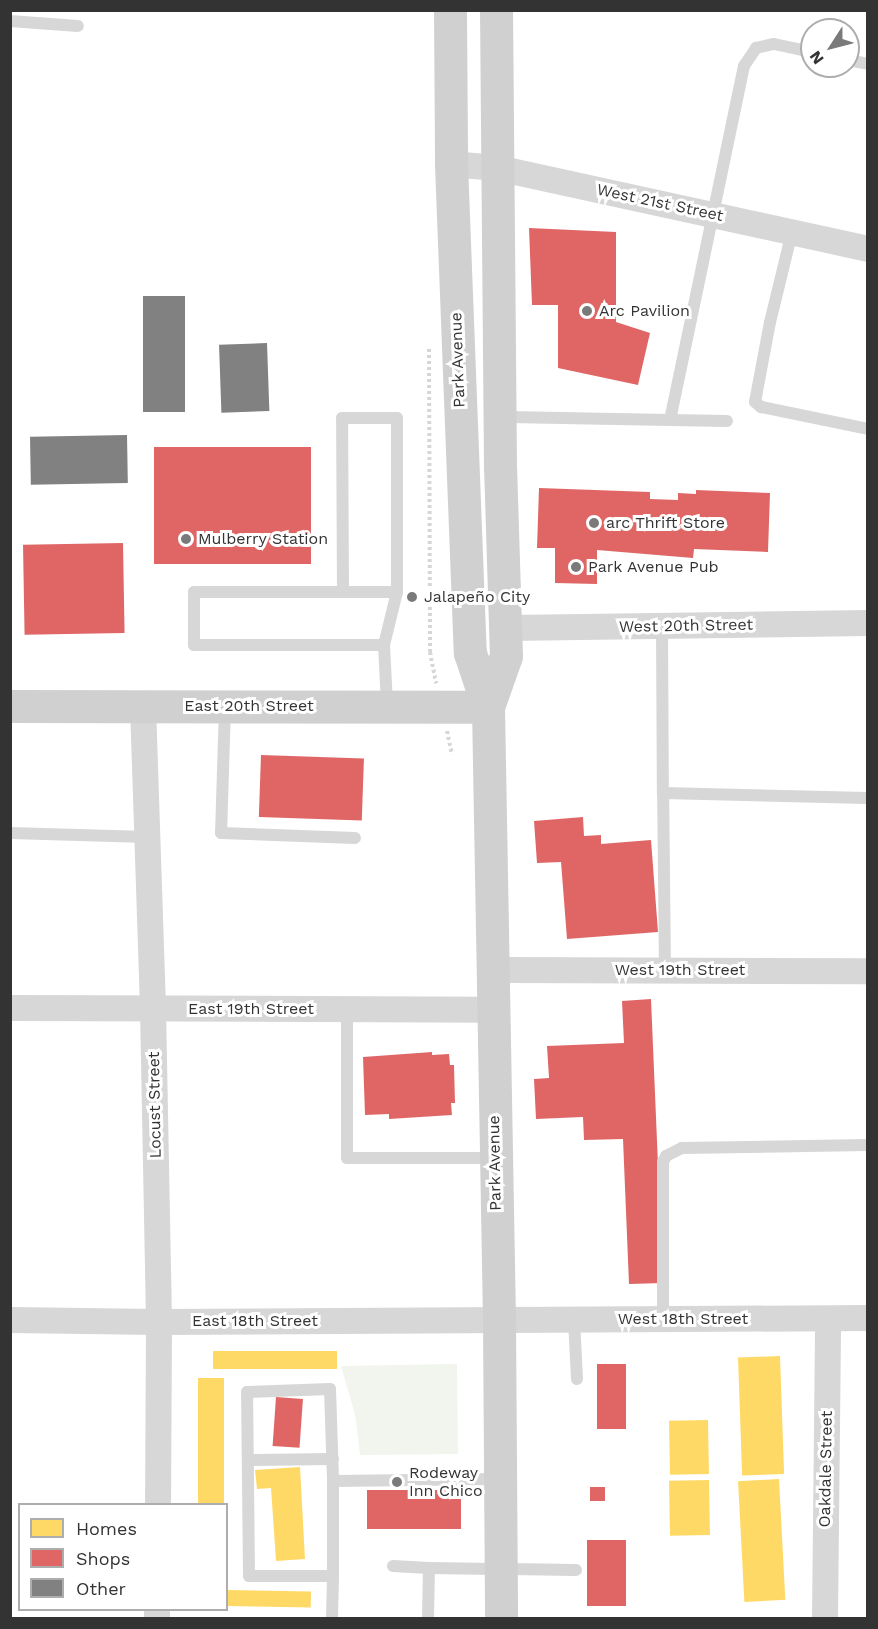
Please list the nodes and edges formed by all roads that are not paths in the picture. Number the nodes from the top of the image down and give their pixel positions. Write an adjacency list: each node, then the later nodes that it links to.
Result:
1 (450, 10): 6 (main road, Park Avenue)
2 (496, 10): 7 (main road, Park Avenue)
3 (10, 21): 4 (lane)
4 (78, 26)
5 (800, 49): 8 (lane)
6 (451, 164): 7 (street, West 21st Street); 25 (main road, Park Avenue)
7 (497, 168): 8 (street, West 21st Street); 11 (main road, Park Avenue)
8 (712, 215): 9 (street, West 21st Street); 12 (lane)
9 (792, 232): 10 (street, West 21st Street); 14 (lane)
10 (867, 249)
11 (500, 417): 12 (lane); 19 (main road, Park Avenue)
12 (670, 420): 13 (lane)
13 (727, 421)
14 (867, 429)
15 (343, 592): 16 (lane); 16 (lane); 20 (lane)
16 (397, 592): 20 (lane)
17 (867, 623): 18 (street, West 20th Street)
18 (662, 626): 19 (street, West 20th Street); 26 (lane)
19 (505, 628): 25 (main road, Park Avenue)
20 (384, 645): 24 (lane)
21 (10, 706): 22 (main road, East 20th Street)
22 (143, 706): 23 (main road, East 20th Street); 29 (street, Locust Street)
23 (225, 706): 24 (main road, East 20th Street); 30 (lane)
24 (387, 706): 25 (main road, East 20th Street)
25 (488, 707): 31 (main road, Park Avenue)
26 (663, 793): 27 (lane); 32 (lane)
27 (867, 798)
28 (10, 833): 29 (lane)
29 (147, 837): 35 (street, Locust Street)
30 (355, 838)
31 (492, 970): 32 (street, West 19th Street); 37 (main road, Park Avenue)
32 (665, 970): 33 (street, West 19th Street)
33 (867, 971)
34 (10, 1008): 35 (street, East 19th Street)
35 (153, 1008): 36 (street, East 19th Street); 46 (street, Locust Street)
36 (347, 1009): 37 (street, East 19th Street); 39 (lane)
37 (492, 1010): 39 (main road, Park Avenue)
38 (867, 1146): 42 (lane)
39 (495, 1158): 44 (main road, Park Avenue)
40 (828, 1318): 41 (street, West 18th Street); 42 (street, West 18th Street); 61 (street, Oakdale Street)
41 (867, 1318)
42 (663, 1319): 45 (street, West 18th Street)
43 (10, 1320): 46 (street, East 18th Street)
44 (499, 1320): 45 (street, West 18th Street); 46 (street, East 18th Street); 50 (main road, Park Avenue)
45 (574, 1320): 47 (lane)
46 (159, 1322): 52 (street, Locust Street)
47 (577, 1379)
48 (333, 1459): 49 (lane); 49 (lane); 51 (lane)
49 (248, 1460): 57 (lane)
50 (498, 1479): 51 (lane); 55 (main road, Park Avenue)
51 (333, 1481): 57 (lane)
52 (158, 1503)
53 (393, 1566): 54 (lane)
54 (429, 1568): 55 (lane); 59 (lane)
55 (501, 1570): 56 (lane); 60 (main road, Park Avenue)
56 (576, 1570)
57 (333, 1576): 58 (lane)
58 (332, 1618)
59 (428, 1618)
60 (501, 1618)
61 (825, 1618)

